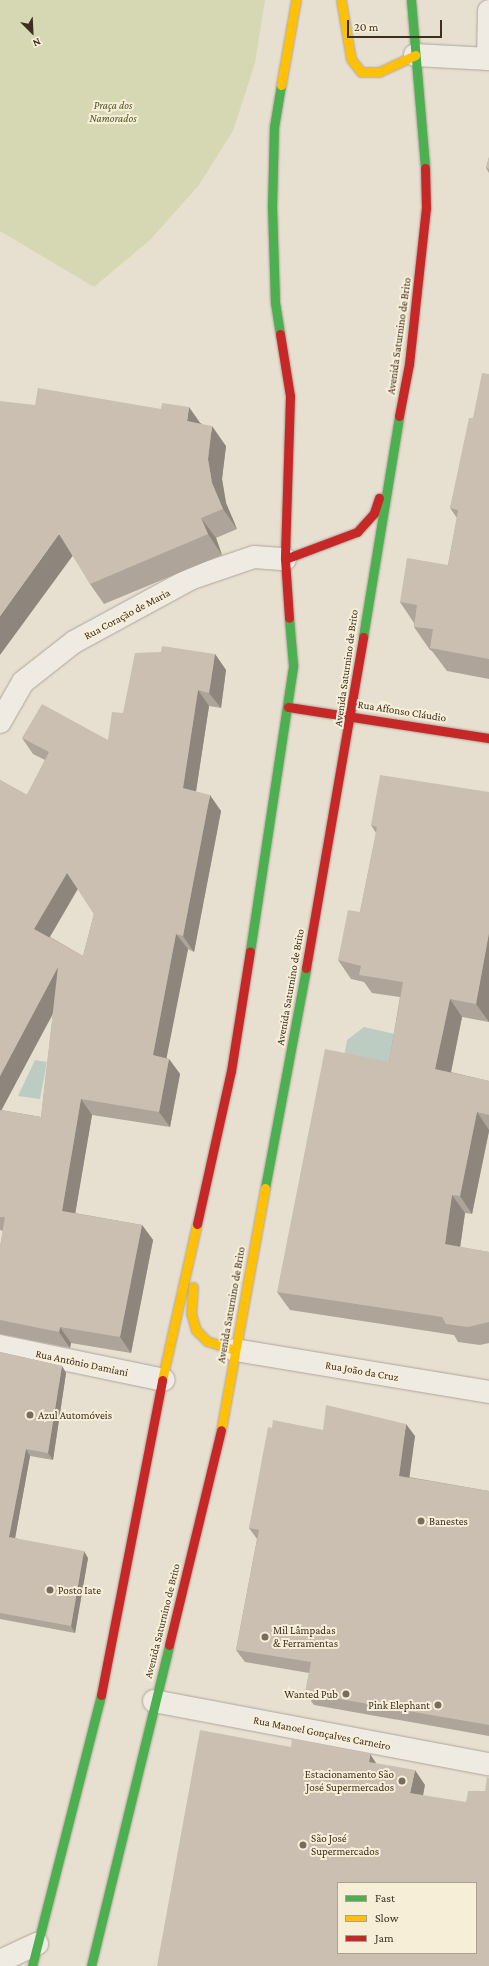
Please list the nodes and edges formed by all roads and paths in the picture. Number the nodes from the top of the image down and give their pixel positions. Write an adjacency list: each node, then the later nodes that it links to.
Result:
1 (296, 0): 8 (main road)
2 (341, 0): 5 (main road)
3 (411, 0): 5 (main road, Avenida Saturnino de Brito)
4 (489, 11): 6 (street)
5 (415, 55): 6 (street); 7 (main road, Avenida Saturnino de Brito)
6 (488, 59)
7 (387, 477): 8 (main road); 10 (main road, Avenida Saturnino de Brito)
8 (284, 559): 9 (main road); 11 (street, Rua Coração de Maria)
9 (288, 707): 10 (main road, Rua Affonso Cláudio); 13 (main road)
10 (352, 715): 12 (main road, Rua Affonso Cláudio); 15 (main road, Avenida Saturnino de Brito)
11 (0, 722)
12 (489, 738)
13 (196, 1220): 15 (main road); 16 (main road)
14 (0, 1346): 16 (street, Rua Antônio Damiani)
15 (235, 1350): 17 (street, Rua João da Cruz); 18 (main road, Avenida Saturnino de Brito)
16 (164, 1380): 20 (main road)
17 (489, 1392)
18 (154, 1701): 19 (street, Rua Manoel Gonçalves Carneiro); 23 (main road, Avenida Saturnino de Brito)
19 (489, 1764)
20 (37, 1944): 21 (street); 22 (main road)
21 (0, 1961)
22 (32, 1966)
23 (91, 1966)

